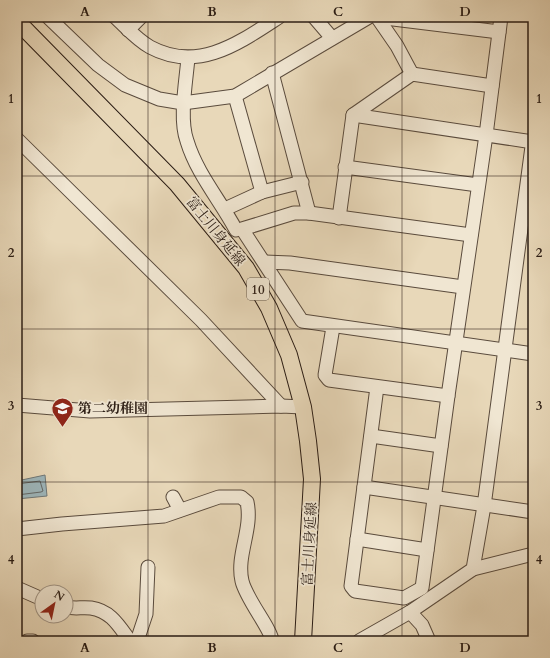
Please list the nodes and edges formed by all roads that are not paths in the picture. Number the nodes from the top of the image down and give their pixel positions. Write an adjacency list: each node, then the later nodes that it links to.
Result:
1 (48, 17): 18 (street)
2 (115, 17): 10 (street)
3 (142, 17): 10 (street)
4 (279, 17): 13 (street)
5 (314, 17): 12 (street)
6 (369, 17): 12 (street)
7 (377, 17): 11 (street); 15 (street)
8 (501, 17): 11 (street)
9 (17, 21): 42 (main road, 富士川身延線 / 10)
10 (128, 30): 13 (street)
11 (499, 32): 16 (street)
12 (332, 38): 14 (street)
13 (188, 58): 18 (street)
14 (272, 73): 17 (street); 24 (street)
15 (412, 74): 16 (street); 19 (street)
16 (492, 86): 20 (street)
17 (235, 96): 18 (street); 26 (street)
18 (183, 103): 27 (street)
19 (353, 115): 20 (street); 23 (street)
20 (486, 135): 22 (street); 25 (street)
21 (17, 139): 41 (street)
22 (533, 141): 36 (street)
23 (345, 167): 25 (street); 29 (street)
24 (302, 182): 26 (street); 28 (street)
25 (478, 185): 31 (street)
26 (262, 192): 27 (street)
27 (225, 209): 30 (street)
28 (309, 213): 29 (street); 32 (street)
29 (339, 218): 31 (street)
30 (236, 230)
31 (471, 235): 33 (street)
32 (265, 262): 33 (street); 34 (street)
33 (463, 287): 35 (street)
34 (333, 327): 35 (street); 38 (street)
35 (456, 342): 36 (street); 39 (street)
36 (504, 350): 37 (street); 48 (street)
37 (533, 354)
38 (378, 387): 39 (street); 43 (street)
39 (448, 396): 44 (street)
40 (17, 405): 41 (street)
41 (281, 406): 42 (street)
42 (304, 408): 66 (main road, 富士川身延線 / 10)
43 (371, 436): 44 (street); 45 (street)
44 (441, 446): 47 (street)
45 (364, 487): 47 (street); 52 (street)
46 (173, 497): 49 (street)
47 (434, 498): 48 (street); 53 (street)
48 (484, 506): 50 (street); 56 (street)
49 (180, 510): 51 (street); 65 (street)
50 (533, 512)
51 (17, 530)
52 (357, 539): 53 (street); 53 (street)
53 (427, 550)
54 (533, 554): 56 (street)
55 (148, 567): 64 (street)
56 (473, 570): 60 (street)
57 (17, 588): 58 (street)
58 (34, 595)
59 (74, 609): 63 (street)
60 (410, 612): 67 (street); 68 (street)
61 (33, 640): 62 (street)
62 (27, 641)
63 (130, 641)
64 (137, 641)
65 (272, 641)
66 (303, 641)
67 (359, 641)
68 (429, 641)

